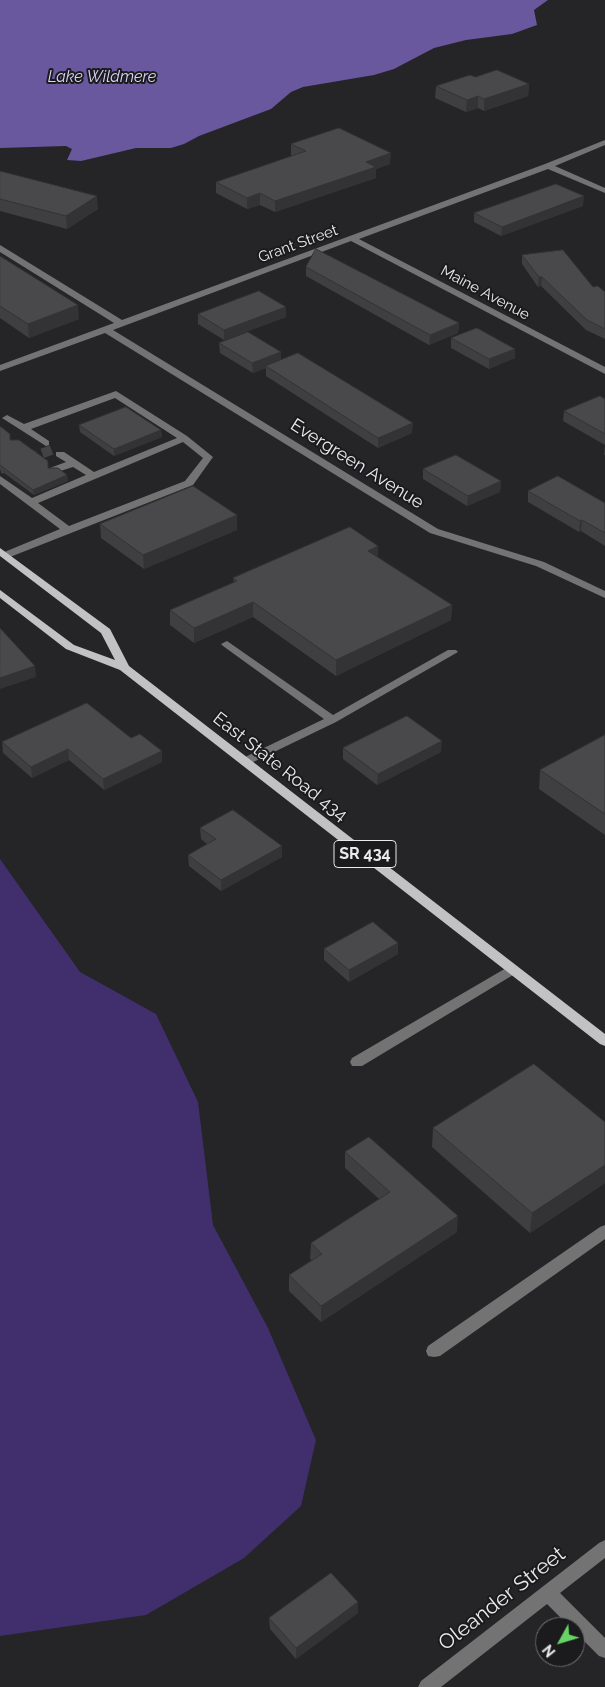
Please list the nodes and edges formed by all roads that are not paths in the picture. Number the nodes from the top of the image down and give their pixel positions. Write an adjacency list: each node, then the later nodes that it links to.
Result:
1 (605, 142): 2 (street, Grant Street)
2 (548, 166): 3 (street); 4 (street, Grant Street)
3 (605, 191)
4 (352, 239): 6 (street, Grant Street); 9 (street, Maine Avenue)
5 (0, 248): 6 (street)
6 (122, 324): 7 (street, Grant Street)
7 (107, 330): 8 (street, Grant Street); 23 (street, Evergreen Avenue)
8 (0, 368)
9 (605, 371)
10 (2, 418): 11 (street)
11 (27, 434): 12 (street); 13 (street)
12 (184, 438): 17 (street); 20 (street)
13 (46, 444)
14 (60, 454): 15 (street)
15 (74, 463): 16 (street); 17 (street)
16 (54, 470)
17 (94, 476): 19 (street)
18 (0, 479): 19 (street)
19 (31, 502): 20 (street)
20 (68, 530): 21 (street)
21 (3, 553): 26 (main road, SR 434)
22 (0, 593): 26 (main road, SR 434)
23 (605, 595)
24 (227, 644): 27 (street)
25 (452, 652): 27 (street)
26 (124, 668): 28 (main road, East State Road 434 / SR 434)
27 (332, 720): 28 (street)
28 (245, 762): 29 (main road, East State Road 434 / SR 434)
29 (513, 969): 30 (main road, East State Road 434 / SR 434); 31 (street)
30 (605, 1041)
31 (357, 1062)
32 (605, 1231): 33 (street)
33 (434, 1351)
34 (605, 1548): 35 (street, Oleander Street)
35 (547, 1592): 36 (street); 37 (street, Oleander Street)
36 (605, 1650)
37 (426, 1687)

